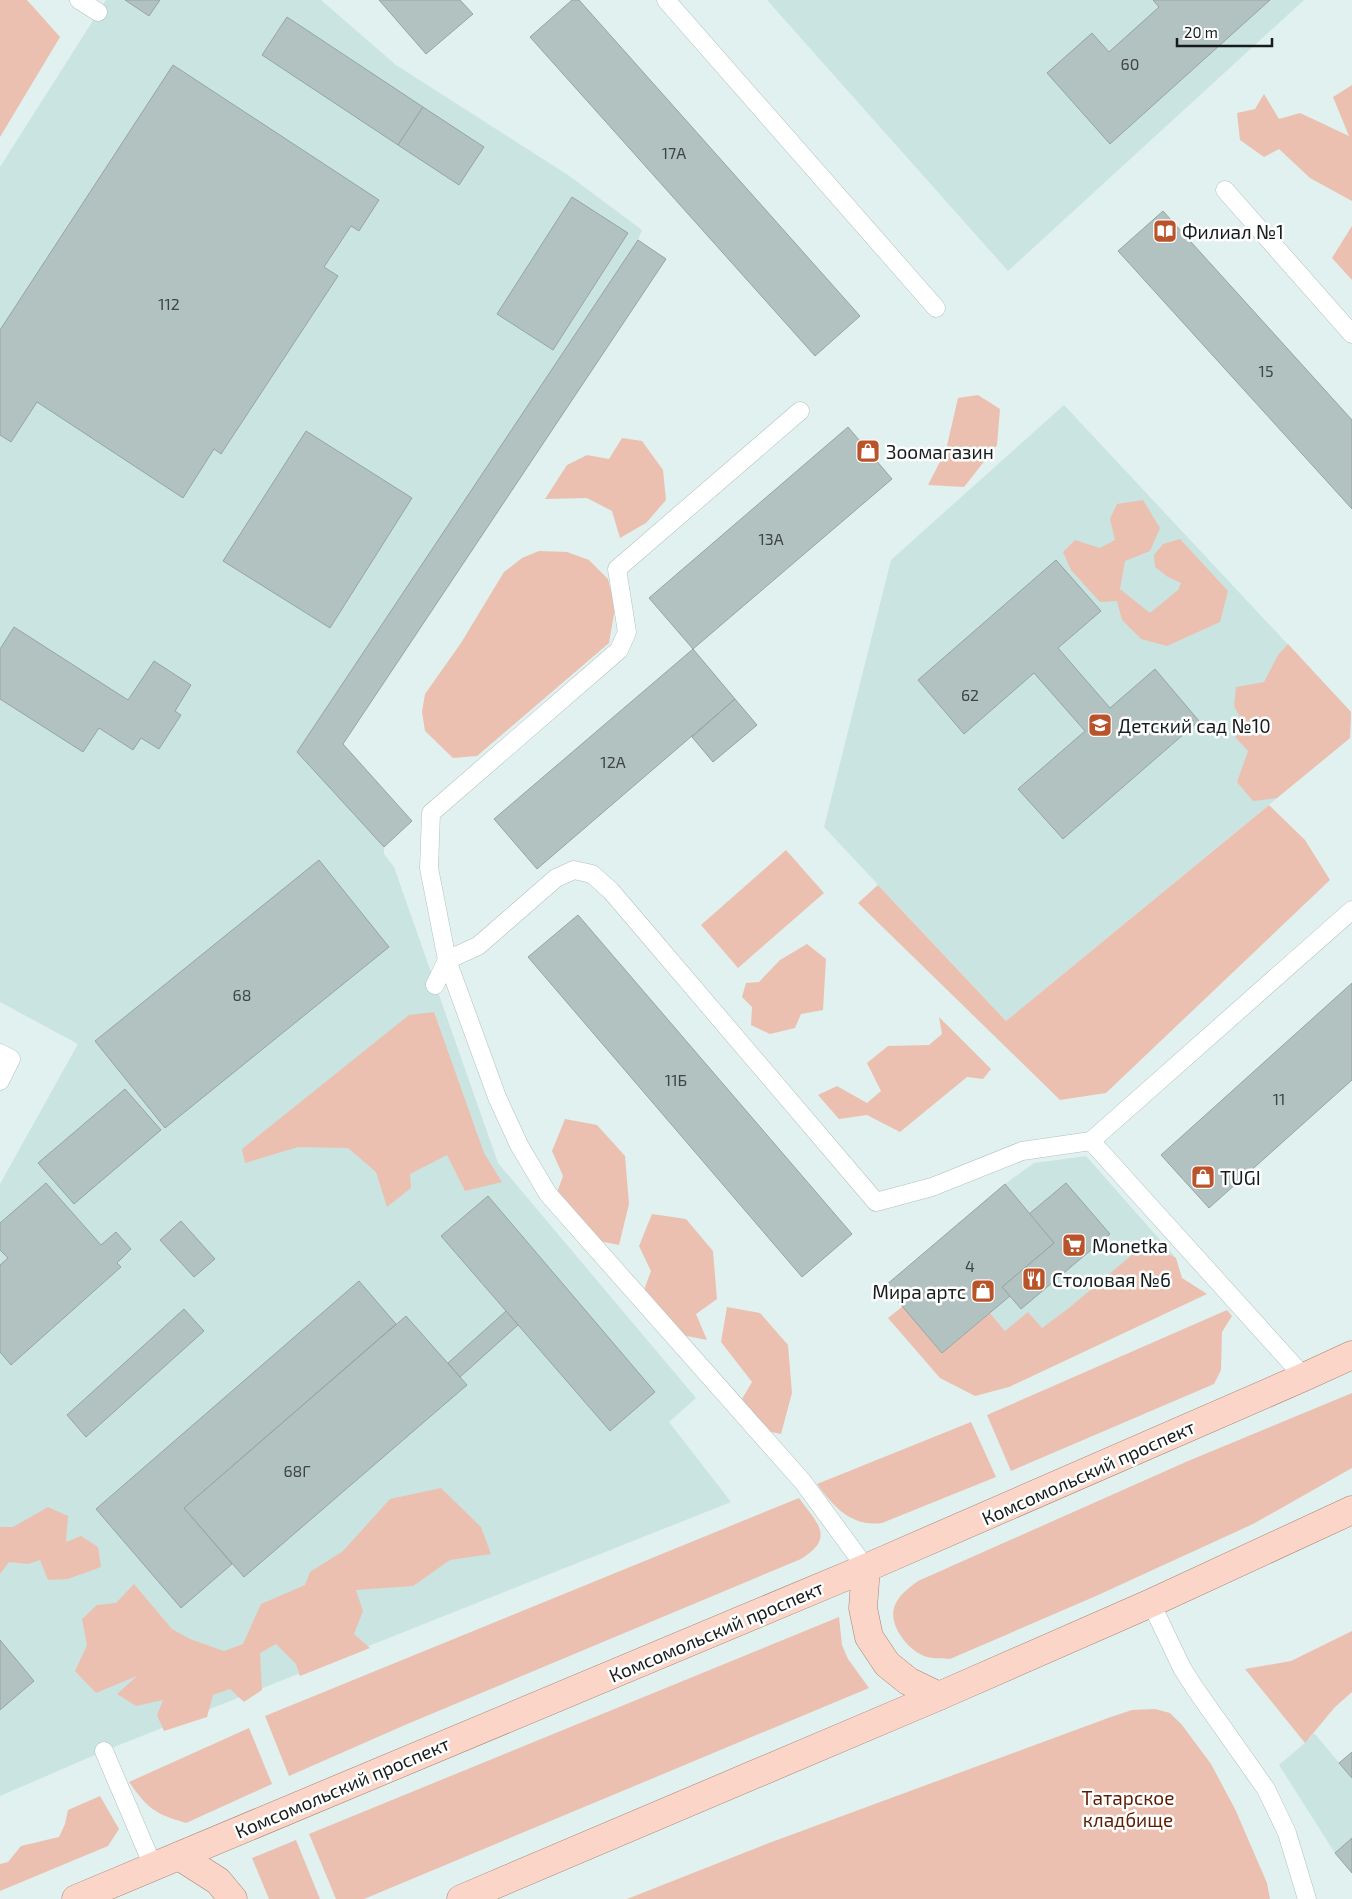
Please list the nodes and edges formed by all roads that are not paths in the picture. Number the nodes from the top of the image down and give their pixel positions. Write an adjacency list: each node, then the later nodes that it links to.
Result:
1 (79, 0): 3 (lane)
2 (666, 0): 5 (lane)
3 (98, 12)
4 (1225, 190): 6 (lane)
5 (936, 308)
6 (1352, 334)
7 (800, 411): 9 (lane)
8 (1352, 910): 13 (lane)
9 (447, 960): 10 (lane); 13 (lane); 17 (lane)
10 (435, 985)
11 (0, 1053): 12 (lane)
12 (0, 1081)
13 (1091, 1141): 15 (lane)
14 (1352, 1355): 15 (main road, Комсомольский проспект)
15 (1304, 1378): 17 (main road, Комсомольский проспект)
16 (1352, 1510): 18 (main road)
17 (866, 1568): 19 (main road); 21 (main road, Комсомольский проспект)
18 (1151, 1603): 19 (main road); 26 (lane)
19 (939, 1696): 25 (main road)
20 (104, 1751): 22 (lane)
21 (178, 1856): 22 (main road, Комсомольский проспект); 24 (main road)
22 (153, 1866): 23 (main road, Комсомольский проспект)
23 (76, 1899)
24 (233, 1899)
25 (461, 1899)
26 (1307, 1899)

